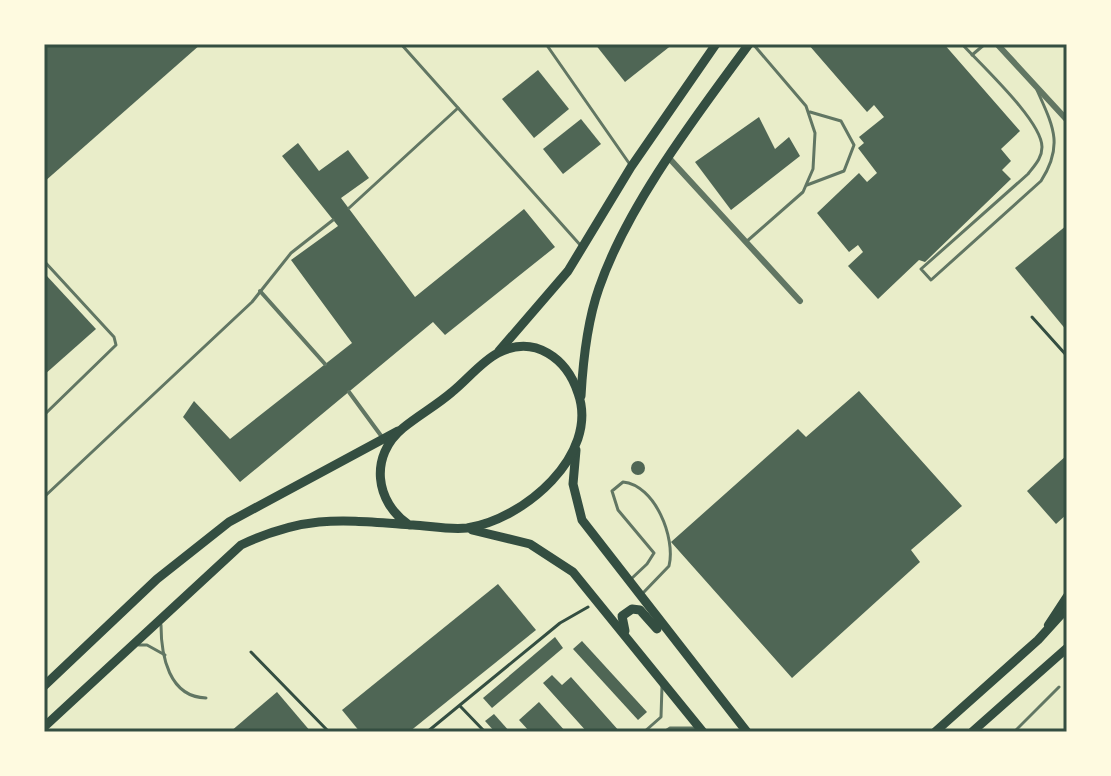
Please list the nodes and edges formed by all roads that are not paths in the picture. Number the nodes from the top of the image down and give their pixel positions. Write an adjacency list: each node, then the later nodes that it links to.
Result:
1 (401, 44): 10 (lane)
2 (546, 44): 14 (lane)
3 (716, 44): 14 (main road)
4 (751, 44): 11 (lane); 13 (main road)
5 (962, 44): 8 (lane)
6 (985, 44): 8 (lane)
7 (997, 44): 9 (street)
8 (972, 55): 9 (lane)
9 (1033, 82): 12 (street)
10 (458, 108): 16 (lane); 19 (lane)
11 (810, 112): 15 (lane); 15 (lane)
12 (1067, 120)
13 (669, 158): 18 (street); 26 (main road)
14 (631, 167): 19 (main road)
15 (807, 185): 18 (lane)
16 (349, 208)
17 (333, 220): 21 (lane)
18 (746, 242): 22 (street)
19 (582, 248): 23 (main road)
20 (44, 261): 27 (lane)
21 (260, 291): 24 (street); 31 (lane)
22 (800, 301)
23 (498, 353): 26 (main road); 28 (main road)
24 (325, 364)
25 (349, 392): 30 (street)
26 (580, 399): 29 (main road)
27 (44, 415)
28 (401, 429): 30 (main road); 32 (main road)
29 (579, 435): 33 (main road); 34 (main road)
30 (383, 439): 45 (main road)
31 (44, 497)
32 (409, 525): 33 (main road); 38 (main road)
33 (464, 528): 39 (main road)
34 (627, 582): 36 (main road); 36 (lane)
35 (1067, 596): 40 (main road)
36 (639, 597): 43 (main road)
37 (1067, 608): 40 (main road)
38 (161, 617): 41 (main road); 44 (lane)
39 (629, 639): 43 (main road); 46 (main road)
40 (1038, 640): 56 (main road)
41 (130, 644): 44 (lane); 51 (main road)
42 (1067, 650): 57 (main road)
43 (682, 653): 55 (main road)
44 (165, 655): 50 (lane)
45 (62, 669): 47 (lane); 48 (main road)
46 (658, 675): 52 (lane); 54 (main road)
47 (44, 679)
48 (44, 686)
49 (1059, 687): 58 (lane)
50 (206, 698)
51 (44, 727)
52 (644, 732)
53 (664, 732): 54 (lane)
54 (703, 732)
55 (747, 732)
56 (935, 732)
57 (972, 732)
58 (1014, 732)

